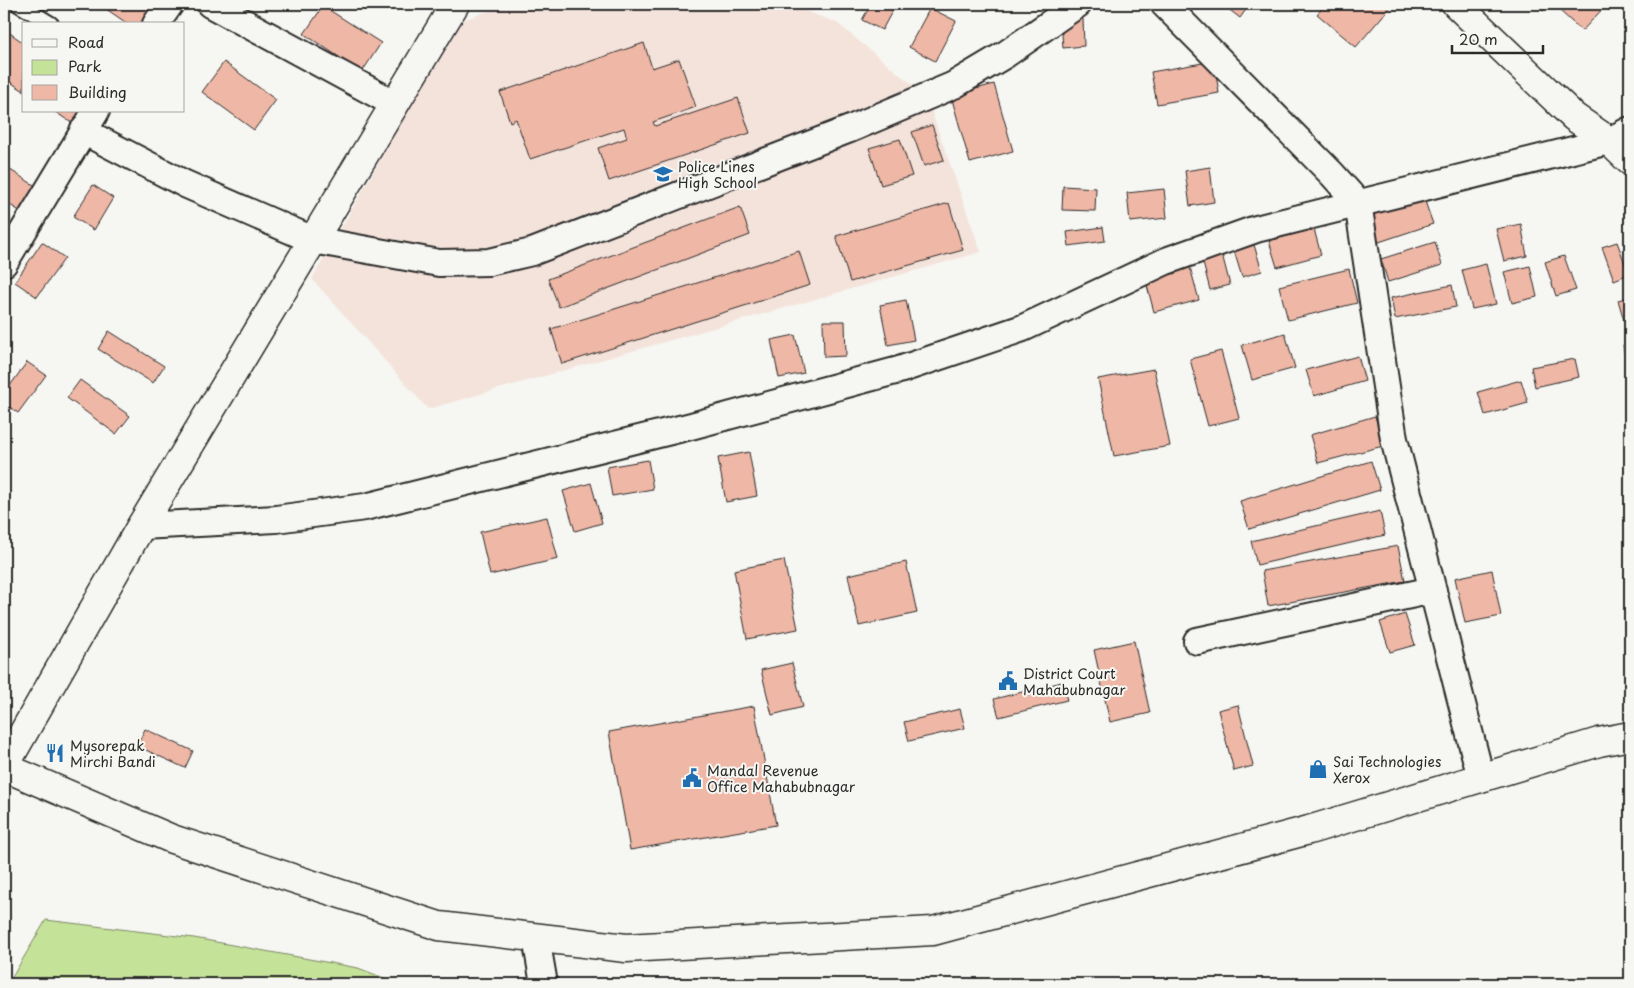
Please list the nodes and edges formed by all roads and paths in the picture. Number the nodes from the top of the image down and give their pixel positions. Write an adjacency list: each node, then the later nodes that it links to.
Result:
1 (18, 4): 8 (lane)
2 (170, 4): 9 (street)
3 (210, 4): 10 (street)
4 (454, 4): 10 (street)
5 (1078, 4): 15 (street)
6 (1164, 4): 14 (street)
7 (1456, 4): 12 (street)
8 (48, 22)
9 (157, 22)
10 (395, 104): 15 (street)
11 (90, 121): 15 (street); 16 (street)
12 (1620, 136): 13 (street); 14 (street)
13 (1630, 161)
14 (1358, 203): 17 (street); 18 (street)
15 (313, 240): 17 (street)
16 (4, 263)
17 (141, 526): 21 (street)
18 (1433, 590): 19 (street); 22 (street)
19 (1197, 642)
20 (1630, 736): 22 (street)
21 (4, 767): 23 (street)
22 (1481, 778): 23 (street)
23 (536, 938): 24 (street)
24 (544, 984)

